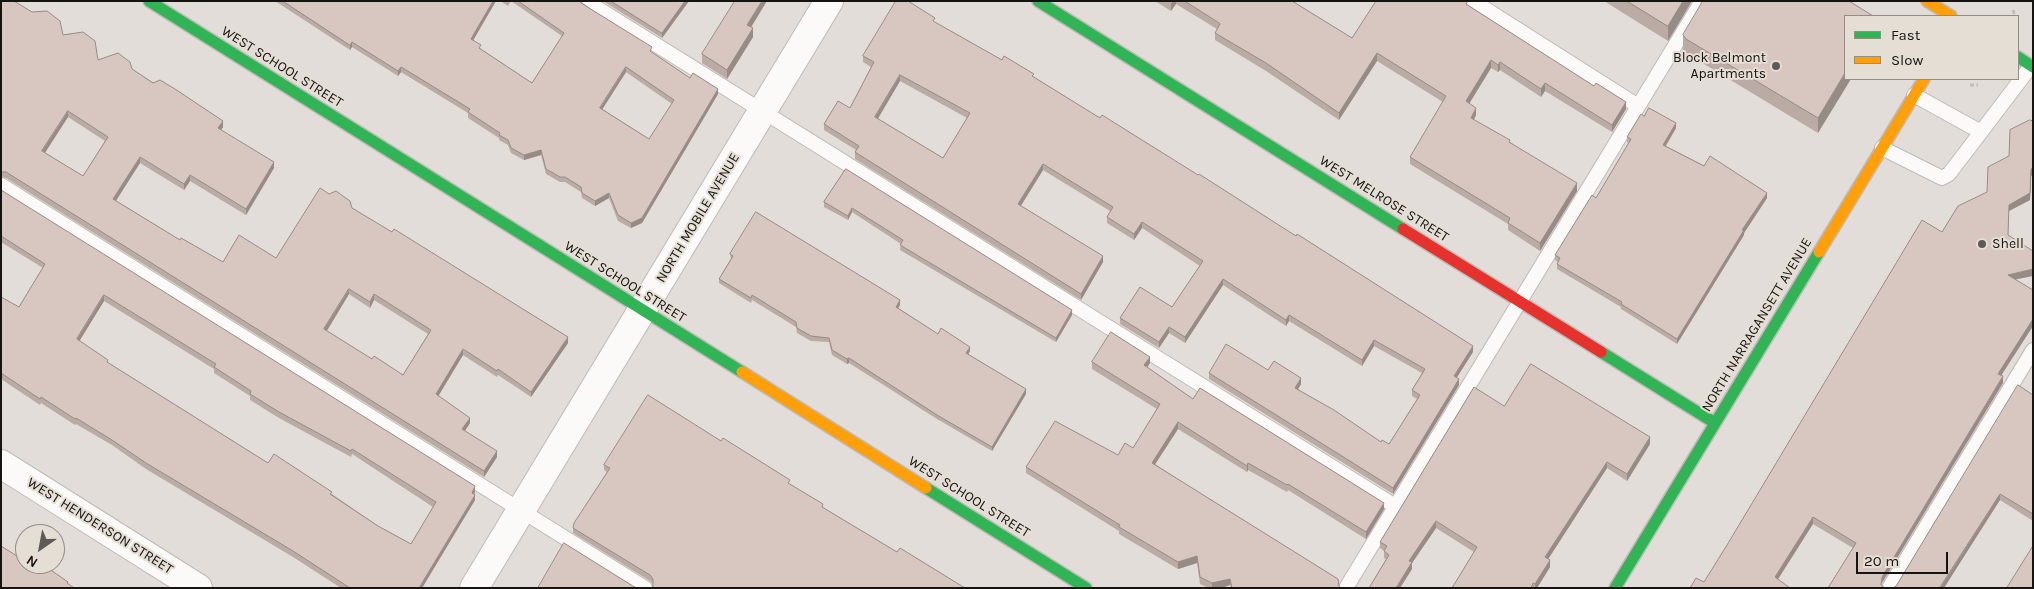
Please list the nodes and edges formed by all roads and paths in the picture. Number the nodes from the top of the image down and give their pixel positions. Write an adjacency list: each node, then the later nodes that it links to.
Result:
1 (149, 1): 23 (street, WEST SCHOOL STREET)
2 (586, 1): 18 (lane)
3 (829, 1): 18 (street, NORTH MOBILE AVENUE)
4 (1038, 1): 22 (street, WEST MELROSE STREET)
5 (1473, 1): 17 (lane)
6 (1702, 1): 17 (lane)
7 (1928, 1): 9 (street)
8 (2013, 10): 10 (path)
9 (1949, 15)
10 (2015, 15)
11 (2019, 58): 12 (street)
12 (2032, 66): 19 (lane)
13 (1923, 80): 16 (street, NORTH NARRAGANSETT AVENUE)
14 (1970, 85): 15 (path)
15 (1978, 85)
16 (1914, 95): 19 (lane); 20 (street, NORTH NARRAGANSETT AVENUE)
17 (1638, 106): 22 (lane)
18 (763, 112): 23 (street, NORTH MOBILE AVENUE); 27 (lane)
19 (1980, 132): 20 (lane)
20 (1882, 148): 25 (street, NORTH NARRAGANSETT AVENUE)
21 (1, 185): 28 (lane)
22 (1519, 302): 25 (street, WEST MELROSE STREET); 27 (lane)
23 (642, 310): 28 (street, NORTH MOBILE AVENUE); 32 (street, WEST SCHOOL STREET)
24 (2033, 350): 35 (lane)
25 (1715, 423): 34 (street, NORTH NARRAGANSETT AVENUE)
26 (1, 464): 29 (street, WEST HENDERSON STREET)
27 (1395, 506): 33 (lane)
28 (521, 510): 30 (street, NORTH MOBILE AVENUE); 31 (lane)
29 (198, 588)
30 (474, 588)
31 (645, 588)
32 (1086, 588)
33 (1346, 588)
34 (1615, 588)
35 (1889, 588)

